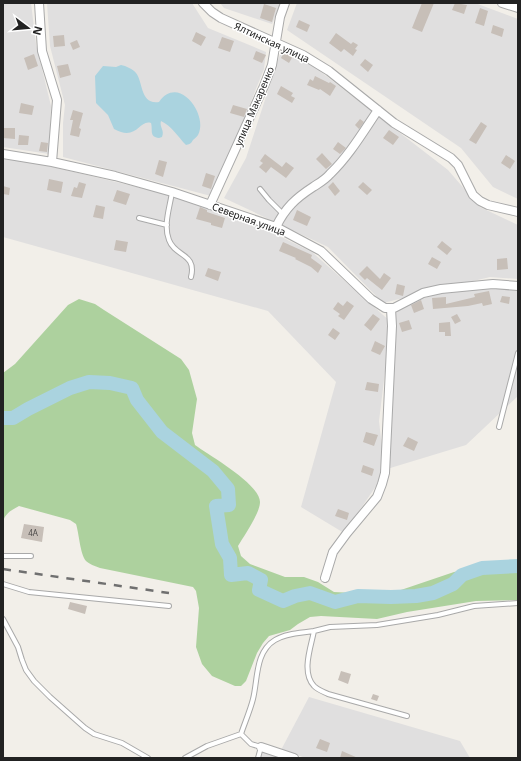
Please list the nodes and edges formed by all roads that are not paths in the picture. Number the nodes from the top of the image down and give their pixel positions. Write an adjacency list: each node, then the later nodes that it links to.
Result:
1 (39, 3): 9 (street)
2 (203, 3): 6 (street, Ялтинская улица)
3 (285, 3): 6 (street, улица Макаренко)
4 (502, 3): 5 (street)
5 (518, 8)
6 (275, 42): 7 (street, Ялтинская улица); 12 (street, улица Макаренко)
7 (378, 110): 13 (street, Ялтинская улица); 14 (street)
8 (3, 154): 9 (street, Северная улица)
9 (52, 162): 11 (street, Северная улица)
10 (260, 189): 14 (lane)
11 (172, 192): 12 (street, Северная улица); 16 (lane)
12 (210, 205): 17 (street, Северная улица)
13 (518, 211)
14 (283, 214): 17 (street)
15 (139, 218): 16 (lane)
16 (167, 224): 18 (lane)
17 (276, 227): 20 (street, Северная улица)
18 (191, 277)
19 (518, 286): 20 (street)
20 (391, 309): 25 (street)
21 (518, 353): 22 (lane)
22 (499, 427)
23 (3, 556): 24 (lane)
24 (31, 556)
25 (325, 578)
26 (3, 584): 28 (lane)
27 (518, 603): 30 (lane)
28 (169, 606)
29 (3, 619): 34 (lane)
30 (314, 631): 31 (lane); 32 (lane)
31 (407, 716)
32 (241, 734): 33 (lane); 35 (lane)
33 (261, 747): 36 (lane); 37 (street)
34 (148, 758)
35 (185, 758)
36 (258, 758)
37 (294, 758)

